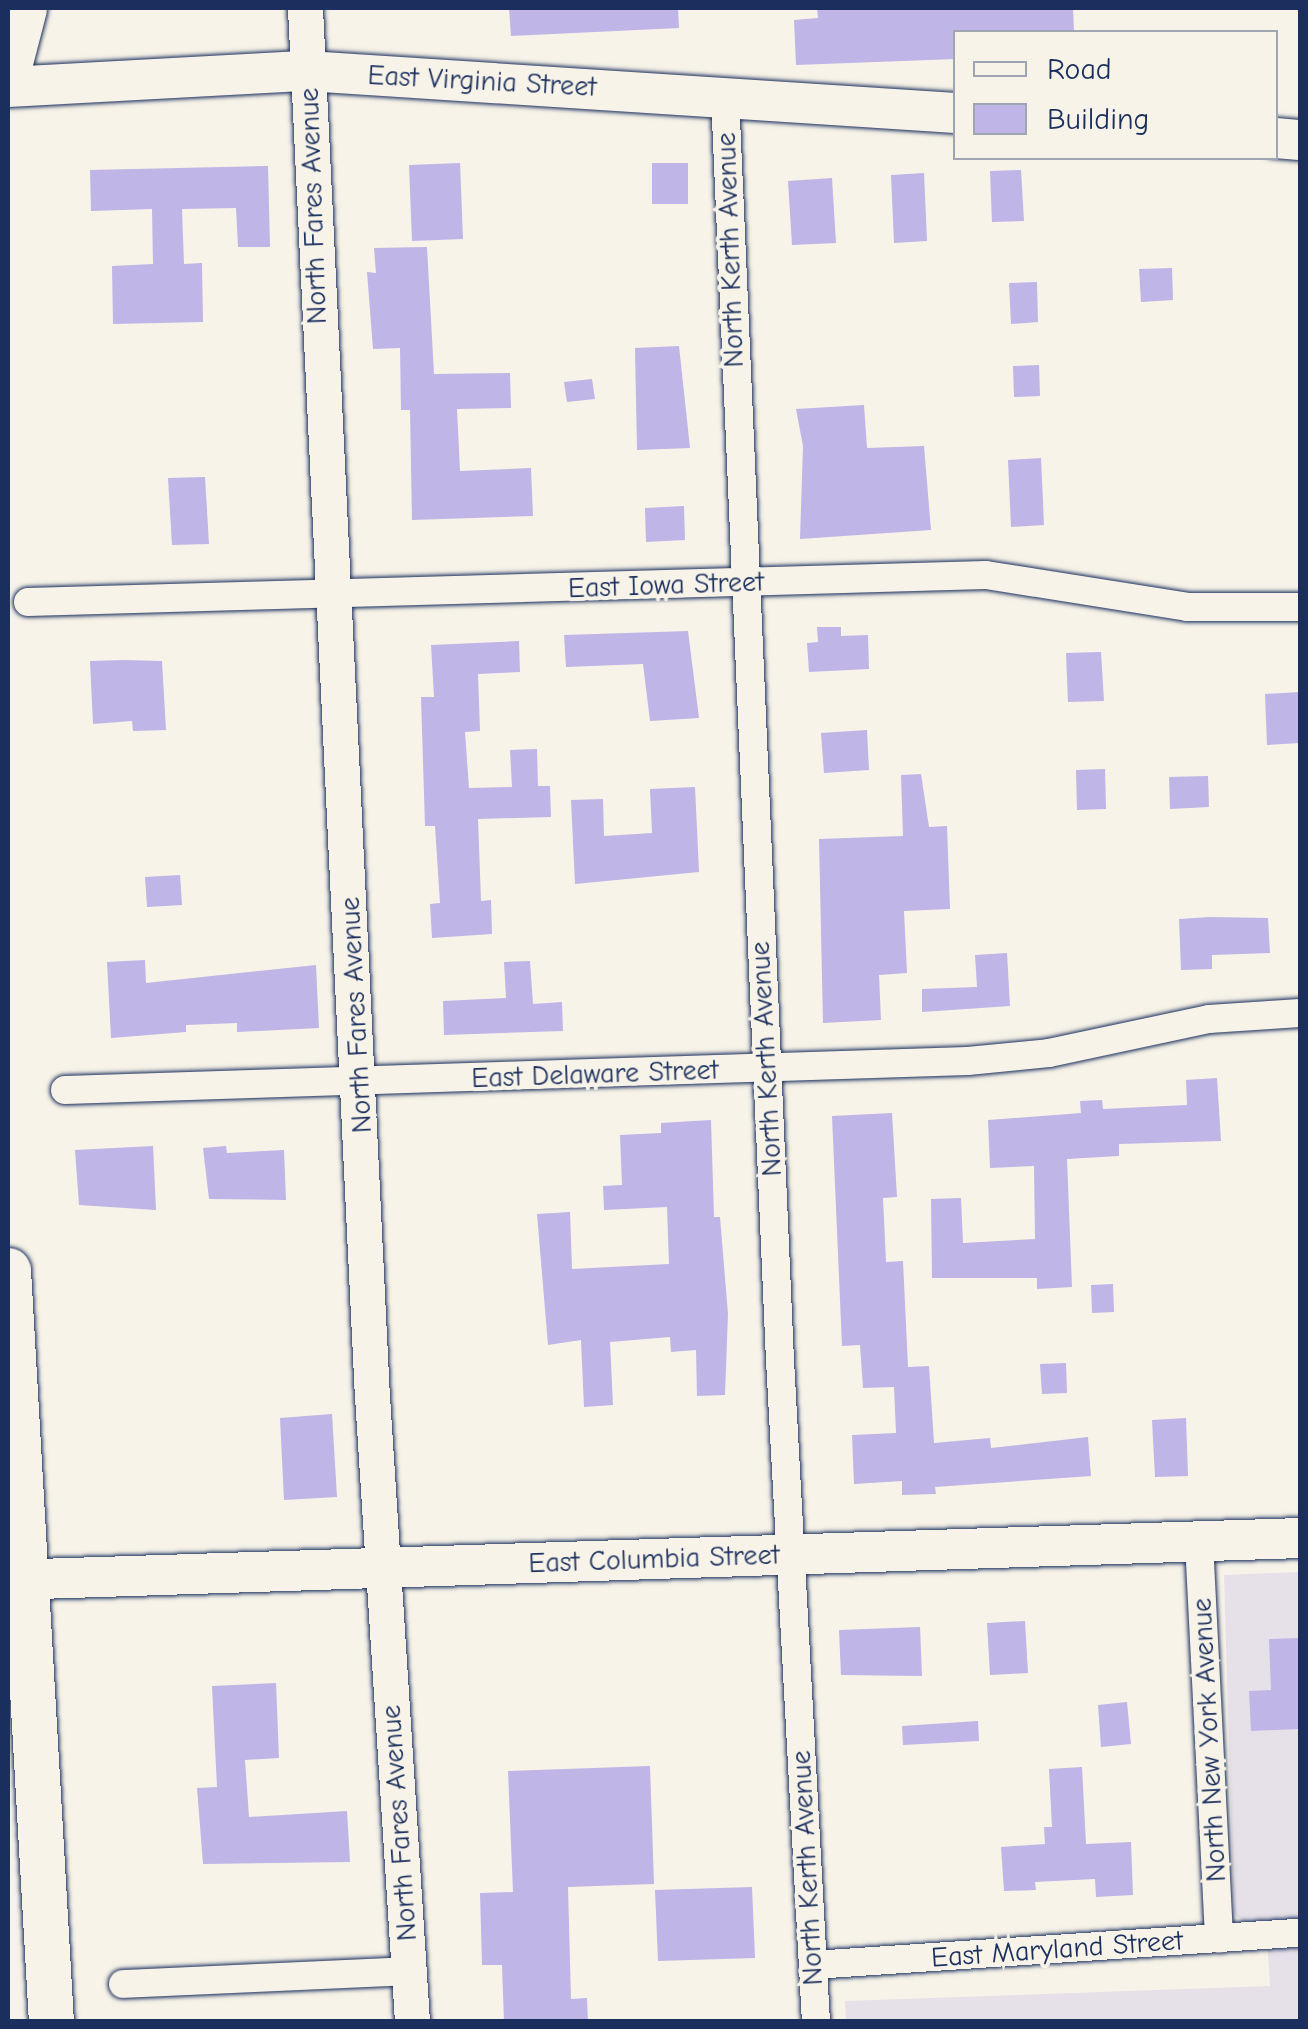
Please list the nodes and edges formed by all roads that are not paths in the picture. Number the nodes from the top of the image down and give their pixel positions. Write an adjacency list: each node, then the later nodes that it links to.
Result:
1 (24, 8): 3 (highway)
2 (304, 8): 4 (street, North Fares Avenue)
3 (8, 70)
4 (307, 70): 5 (main road, East Virginia Street); 6 (main road, East Virginia Street); 9 (street, North Fares Avenue)
5 (8, 86)
6 (725, 96): 7 (main road, East Virginia Street); 8 (street, North Kerth Avenue)
7 (953, 113)
8 (744, 582): 9 (street, East Iowa Street); 11 (street, East Iowa Street); 13 (street, North Kerth Avenue)
9 (331, 596): 10 (street, East Iowa Street); 14 (street, North Fares Avenue)
10 (28, 602)
11 (1300, 607)
12 (1300, 1013): 13 (street, East Delaware Street)
13 (766, 1068): 14 (street, East Delaware Street); 19 (street, North Kerth Avenue)
14 (360, 1082): 15 (street, East Delaware Street); 20 (street, North Fares Avenue)
15 (65, 1090)
16 (8, 1270): 21 (highway)
17 (1300, 1538): 18 (main road, East Columbia Street)
18 (1199, 1542): 19 (main road, East Columbia Street); 23 (street, North New York Avenue)
19 (790, 1553): 20 (main road, East Columbia Street); 24 (street, North Kerth Avenue)
20 (383, 1570): 21 (main road, East Columbia Street); 25 (street, North Fares Avenue)
21 (17, 1580): 27 (highway)
22 (1300, 1933): 23 (street, East Maryland Street)
23 (1220, 1938): 24 (street, East Maryland Street)
24 (812, 1965): 29 (street, North Kerth Avenue)
25 (409, 1971): 26 (street); 28 (street, North Fares Avenue)
26 (123, 1984)
27 (51, 2022)
28 (412, 2022)
29 (816, 2022)

